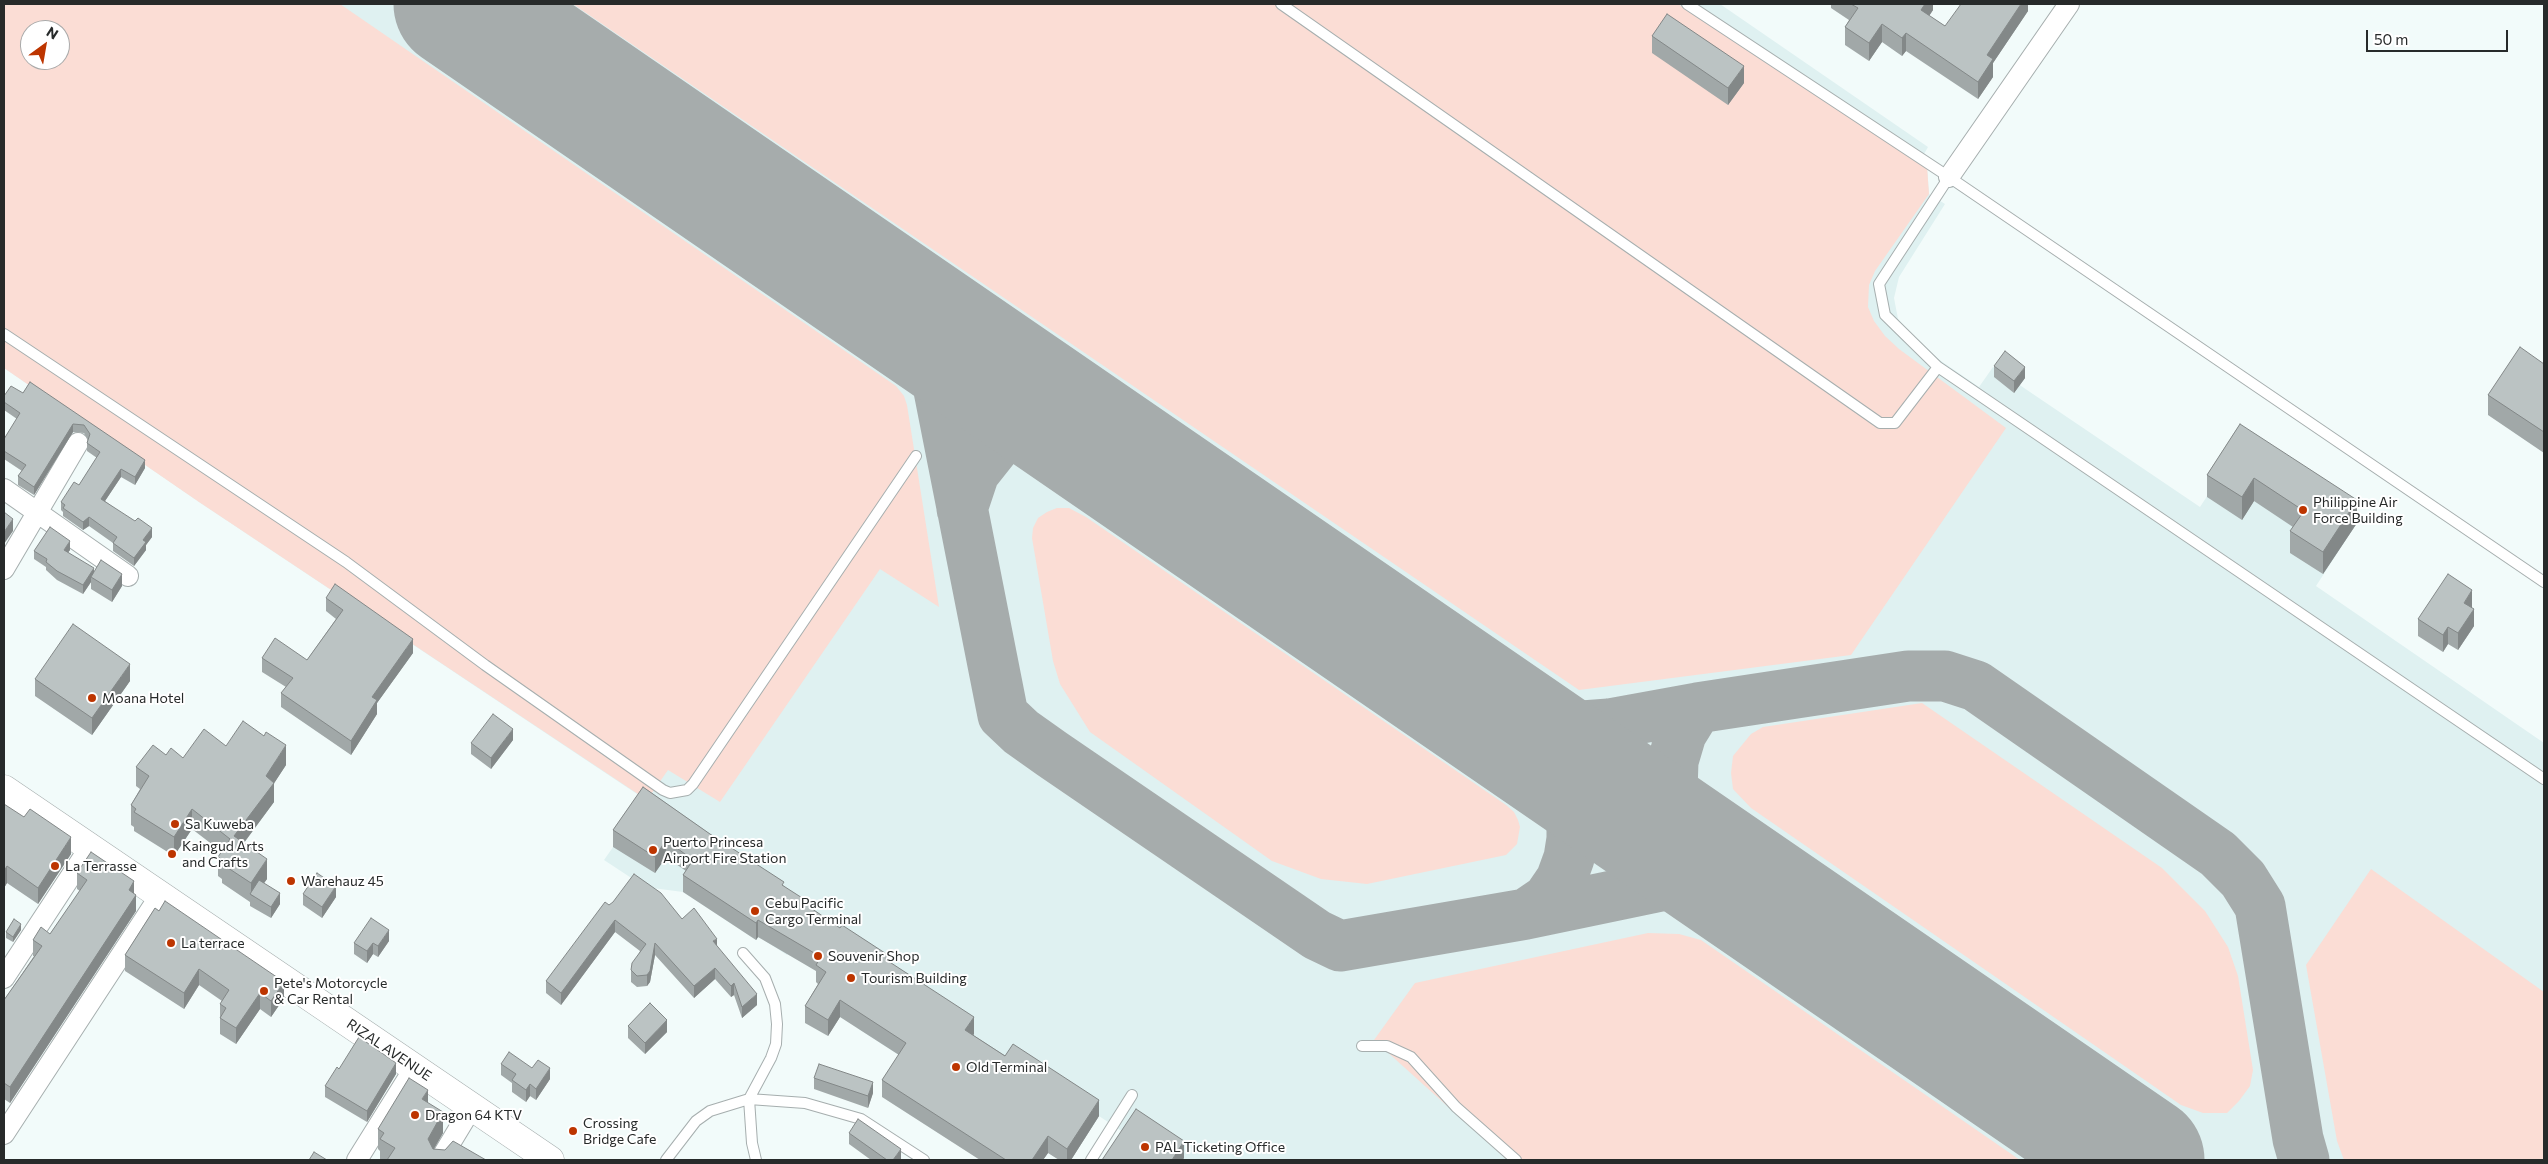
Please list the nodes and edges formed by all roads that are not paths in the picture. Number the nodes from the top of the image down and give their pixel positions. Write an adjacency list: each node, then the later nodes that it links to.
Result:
1 (1281, 4): 6 (lane)
2 (1687, 4): 4 (lane)
3 (2069, 4): 4 (street)
4 (1949, 177): 6 (lane); 13 (lane)
5 (4, 334): 8 (lane)
6 (1938, 367): 14 (lane)
7 (78, 443): 10 (street)
8 (916, 456)
9 (4, 489): 10 (street)
10 (38, 514): 11 (street); 12 (street)
11 (4, 569)
12 (128, 576)
13 (2544, 582)
14 (2544, 779)
15 (4, 789): 16 (street, RIZAL AVENUE)
16 (90, 847): 17 (street, RIZAL AVENUE); 19 (street)
17 (161, 894): 21 (street, RIZAL AVENUE); 25 (street)
18 (743, 953): 23 (lane)
19 (4, 978)
20 (1362, 1046): 33 (lane)
21 (415, 1068): 24 (street, RIZAL AVENUE); 26 (street)
22 (1132, 1095): 32 (lane)
23 (749, 1099): 29 (lane); 30 (lane); 31 (lane)
24 (472, 1107): 27 (street); 28 (street, RIZAL AVENUE)
25 (4, 1134)
26 (357, 1160)
27 (440, 1160)
28 (550, 1160)
29 (666, 1160)
30 (756, 1160)
31 (924, 1160)
32 (1091, 1160)
33 (1516, 1160)

